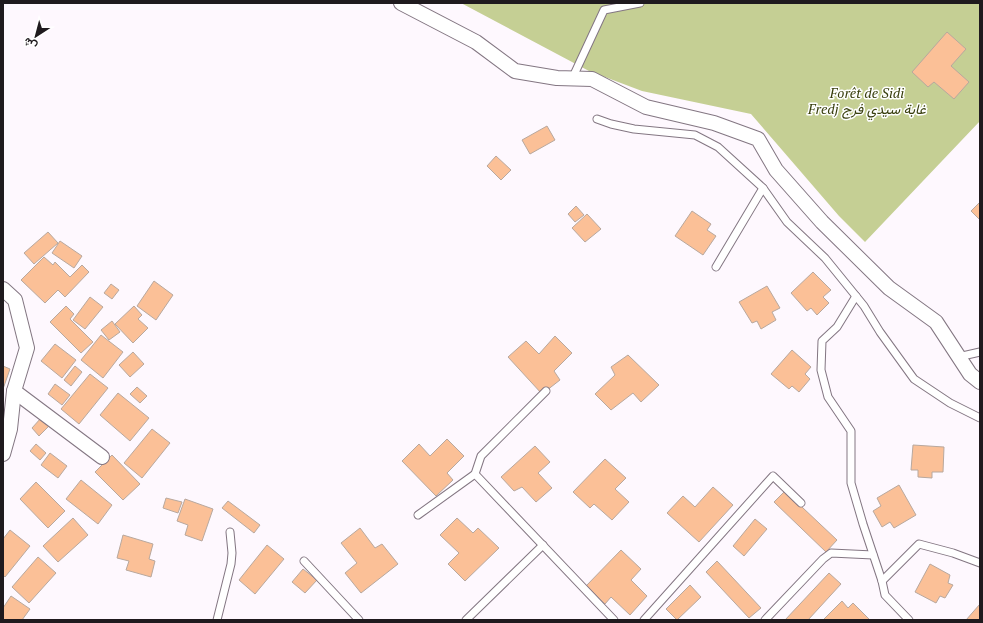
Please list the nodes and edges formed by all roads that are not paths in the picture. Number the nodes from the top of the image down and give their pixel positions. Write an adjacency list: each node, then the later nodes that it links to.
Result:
1 (401, 3): 3 (street)
2 (640, 3): 3 (lane)
3 (572, 79): 10 (street)
4 (597, 118): 5 (lane)
5 (762, 188): 6 (lane); 8 (lane)
6 (716, 267)
7 (3, 289): 12 (street)
8 (856, 296): 14 (lane); 23 (lane)
9 (980, 352): 10 (lane)
10 (958, 358): 11 (street)
11 (980, 382)
12 (14, 391): 15 (street); 17 (street)
13 (546, 391): 18 (lane)
14 (980, 418)
15 (7, 427): 16 (street)
16 (3, 454)
17 (102, 457)
18 (475, 474): 20 (lane); 22 (lane)
19 (801, 503): 31 (lane)
20 (418, 515)
21 (230, 532): 27 (lane)
22 (543, 545): 29 (lane); 30 (lane)
23 (873, 556): 26 (lane); 32 (lane)
24 (304, 561): 28 (lane)
25 (980, 563): 26 (lane)
26 (882, 581): 33 (lane)
27 (217, 620)
28 (359, 620)
29 (466, 620)
30 (614, 620)
31 (644, 620)
32 (765, 620)
33 (909, 620)

